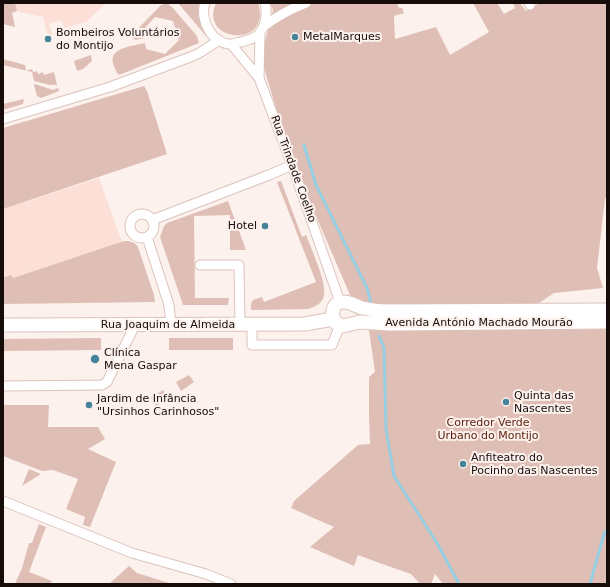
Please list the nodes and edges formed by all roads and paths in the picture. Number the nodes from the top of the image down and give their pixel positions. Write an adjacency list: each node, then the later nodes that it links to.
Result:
1 (205, 3): 5 (street)
2 (265, 3): 4 (street)
3 (306, 3): 4 (street)
4 (262, 29): 6 (street); 7 (street)
5 (219, 40): 6 (street); 8 (street)
6 (231, 44): 7 (street, Rua Trindade Coelho)
7 (259, 78): 9 (street, Rua Trindade Coelho)
8 (3, 119)
9 (292, 164): 10 (street); 13 (street, Rua Trindade Coelho)
10 (152, 220): 11 (street); 11 (street)
11 (147, 237): 20 (street)
12 (200, 265): 17 (street)
13 (346, 304): 14 (main road, Avenida António Machado Mourão); 16 (main road); 16 (main road)
14 (607, 310)
15 (607, 322): 16 (main road, Avenida António Machado Mourão)
16 (342, 323): 17 (main road, Rua Joaquim de Almeida); 17 (street)
17 (246, 324): 20 (main road, Rua Joaquim de Almeida)
18 (3, 325): 19 (main road, Rua Joaquim de Almeida)
19 (135, 325): 20 (main road, Rua Joaquim de Almeida); 21 (street)
20 (171, 325)
21 (3, 386)
22 (3, 501): 23 (street)
23 (231, 584)

